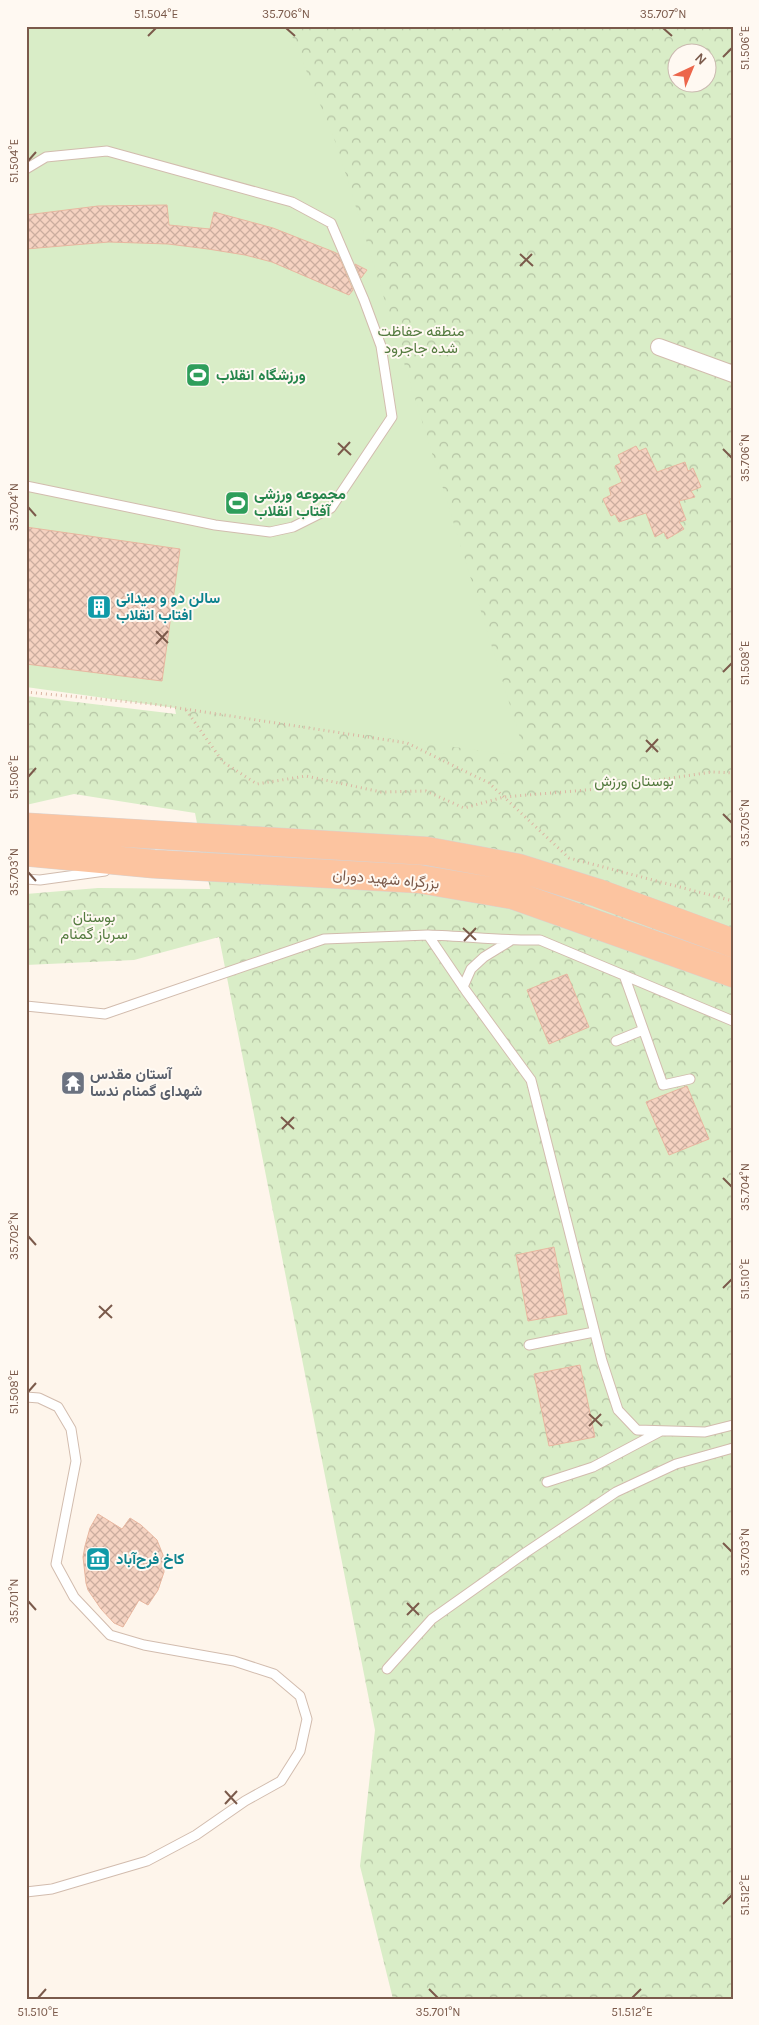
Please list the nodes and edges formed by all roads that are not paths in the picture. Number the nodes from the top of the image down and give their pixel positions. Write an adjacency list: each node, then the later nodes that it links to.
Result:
1 (26, 169): 4 (lane)
2 (659, 347): 3 (street)
3 (733, 374)
4 (26, 486)
5 (26, 827): 11 (highway, بزرگراه شهید دوران)
6 (26, 852): 7 (highway, بزرگراه شهید دوران)
7 (154, 864): 8 (lane); 12 (highway, بزرگراه شهید دوران)
8 (26, 879)
9 (428, 934): 10 (lane); 14 (lane); 15 (lane)
10 (510, 941): 13 (lane); 14 (lane)
11 (733, 944)
12 (733, 974)
13 (624, 975): 16 (lane); 17 (lane)
14 (463, 987): 20 (lane)
15 (26, 1006)
16 (733, 1021)
17 (643, 1030): 18 (lane); 19 (lane)
18 (616, 1041)
19 (690, 1079)
20 (594, 1332): 21 (lane); 24 (lane)
21 (530, 1345)
22 (26, 1397): 28 (lane)
23 (733, 1425): 24 (lane)
24 (661, 1430): 26 (lane)
25 (733, 1448): 27 (lane)
26 (546, 1482)
27 (388, 1669)
28 (26, 1892)

